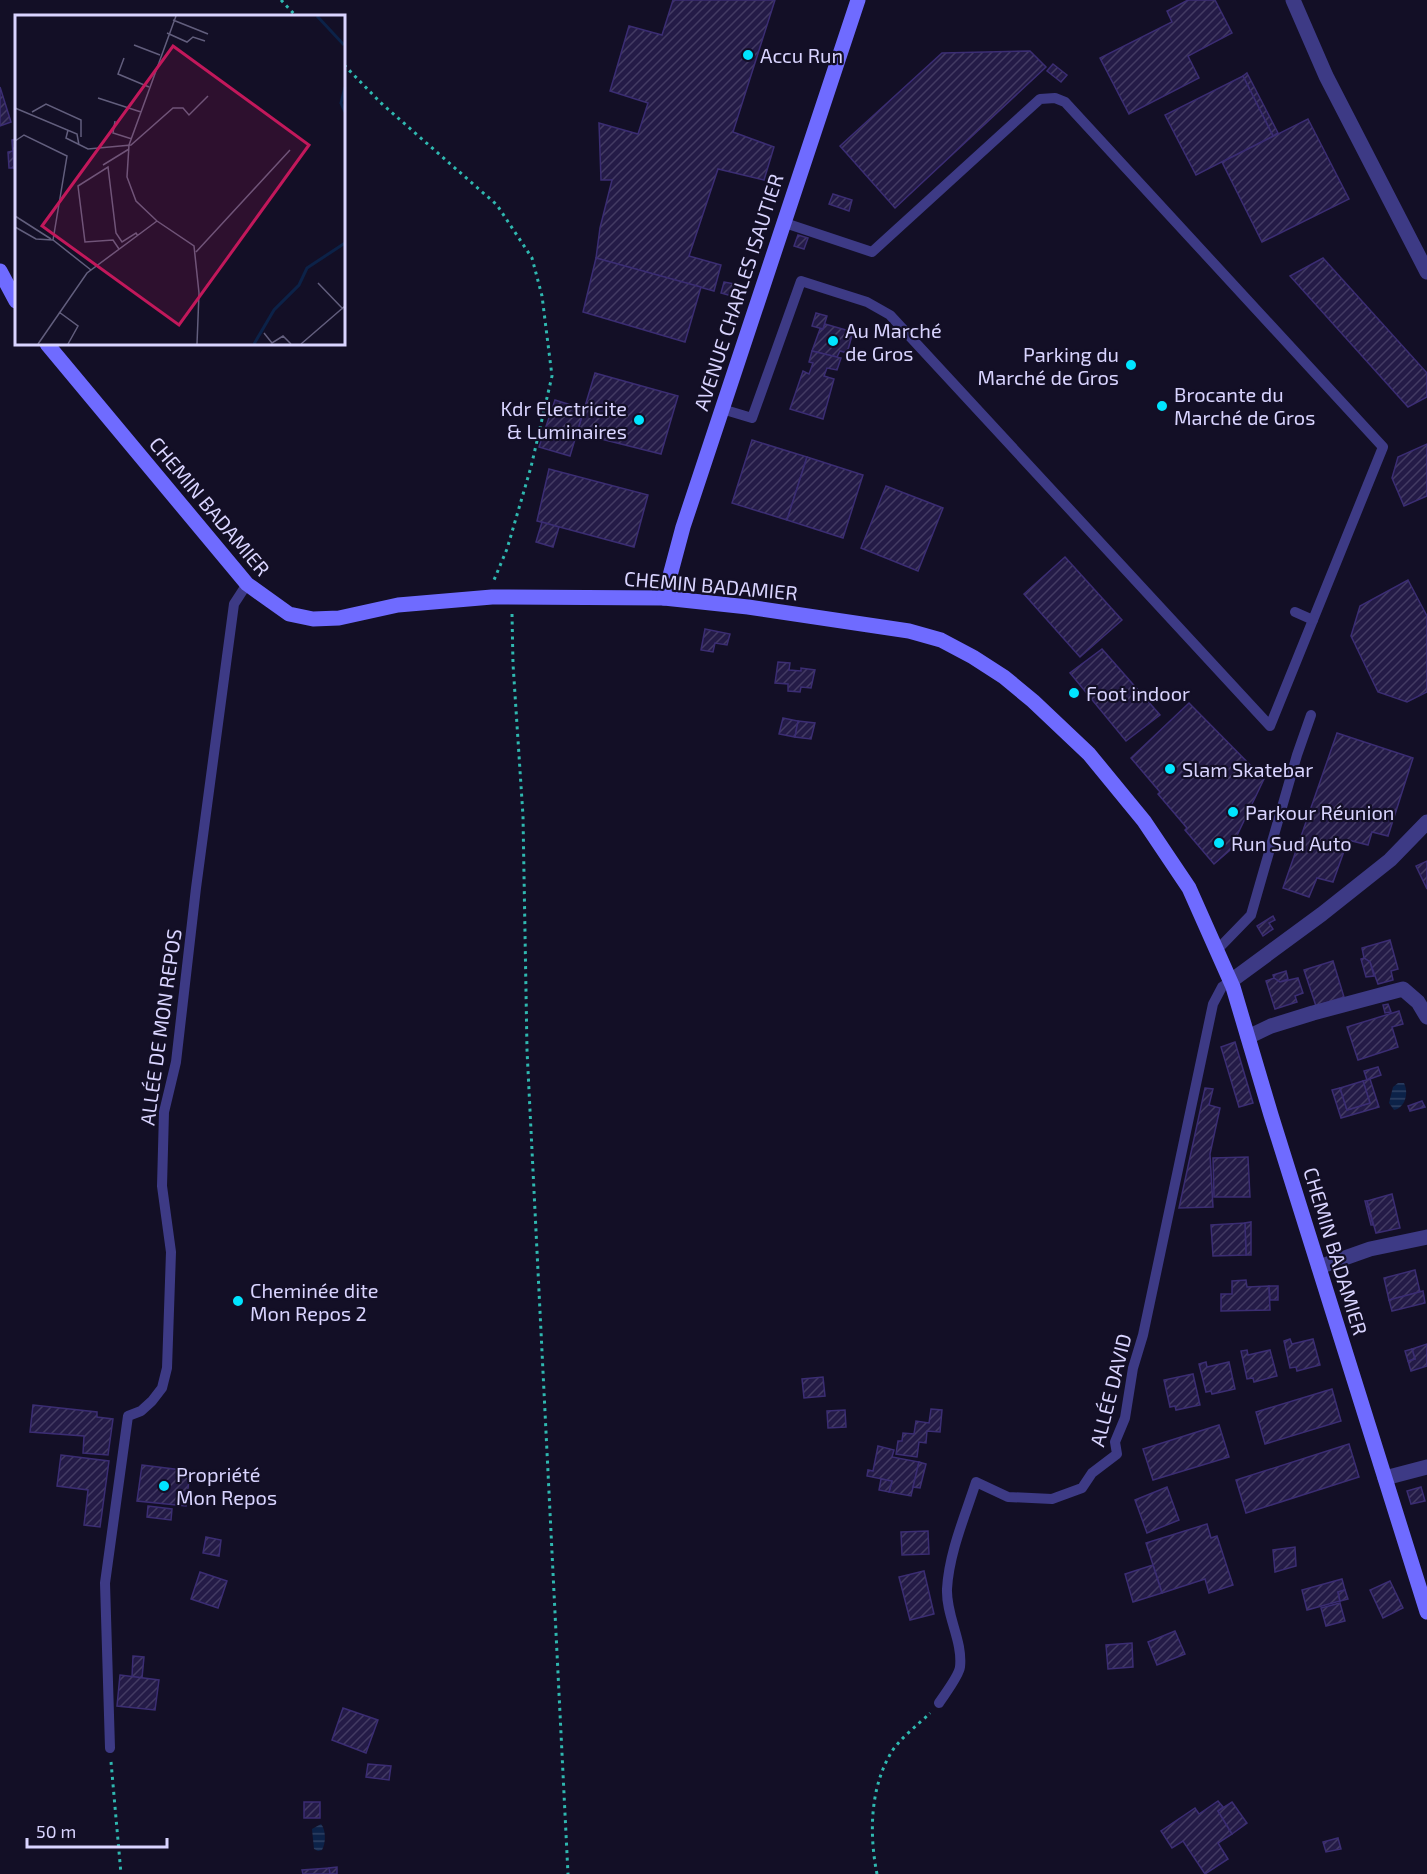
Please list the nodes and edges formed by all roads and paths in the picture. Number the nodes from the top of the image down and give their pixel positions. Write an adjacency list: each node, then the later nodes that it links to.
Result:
1 (280, 0): 4 (path)
2 (858, 0): 6 (street, AVENUE CHARLES ISAUTIER)
3 (1293, 0): 8 (street)
4 (295, 15)
5 (345, 66): 14 (path)
6 (782, 222): 11 (street, AVENUE CHARLES ISAUTIER); 17 (lane)
7 (0, 271): 9 (street)
8 (1427, 272)
9 (15, 299)
10 (48, 345): 12 (street, CHEMIN BADAMIER)
11 (722, 409): 15 (street, AVENUE CHARLES ISAUTIER); 17 (lane)
12 (247, 584): 14 (street, CHEMIN BADAMIER); 30 (lane, ALLÉE DE MON REPOS)
13 (512, 596): 14 (street, CHEMIN BADAMIER); 15 (street, CHEMIN BADAMIER); 32 (path)
14 (492, 597)
15 (664, 598): 20 (street, CHEMIN BADAMIER)
16 (1295, 612): 17 (lane)
17 (1313, 620)
18 (1311, 715): 20 (lane)
19 (1427, 822): 21 (street)
20 (1217, 950): 21 (street, CHEMIN BADAMIER)
21 (1231, 981): 23 (street, CHEMIN BADAMIER); 29 (lane, ALLÉE DAVID)
22 (1427, 1017): 23 (street)
23 (1248, 1037): 25 (street, CHEMIN BADAMIER)
24 (1427, 1237): 25 (street)
25 (1319, 1267): 27 (street, CHEMIN BADAMIER)
26 (1427, 1467): 27 (street)
27 (1385, 1478): 28 (street, CHEMIN BADAMIER)
28 (1427, 1612)
29 (939, 1703): 33 (path)
30 (110, 1748): 31 (path)
31 (121, 1874)
32 (568, 1874)
33 (877, 1874)

